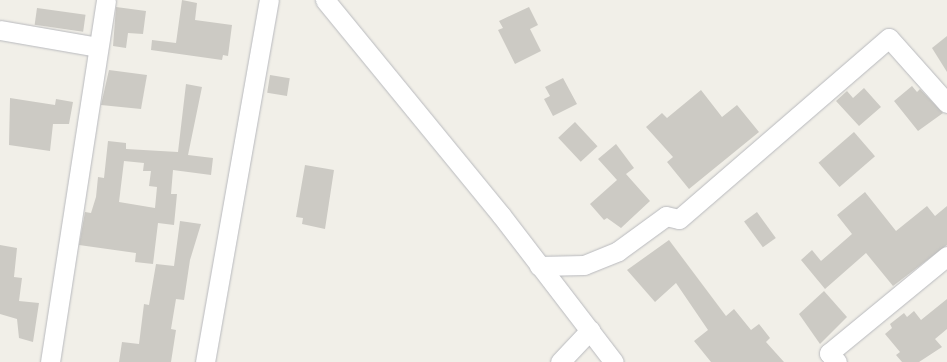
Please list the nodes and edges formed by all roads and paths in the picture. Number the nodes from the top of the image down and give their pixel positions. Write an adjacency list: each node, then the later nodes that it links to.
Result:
1 (106, 0): 5 (street)
2 (269, 0): 11 (street)
3 (325, 0): 8 (street)
4 (0, 30): 5 (street)
5 (97, 46): 10 (street)
6 (947, 103): 8 (street)
7 (947, 256): 14 (street)
8 (540, 266): 9 (street)
9 (590, 330): 12 (street); 13 (street)
10 (50, 362)
11 (205, 362)
12 (560, 362)
13 (614, 362)
14 (837, 362)

